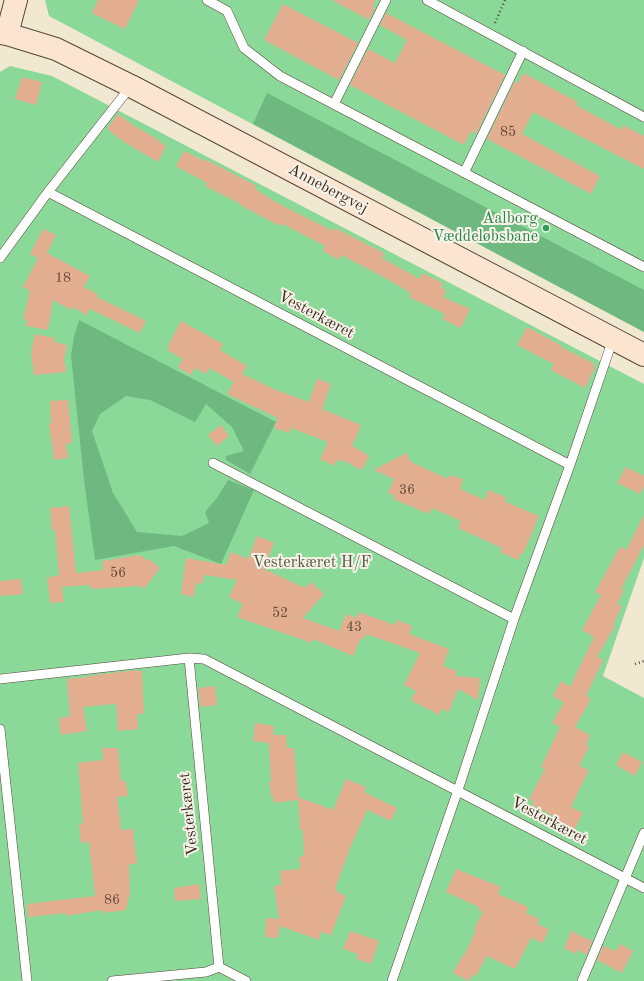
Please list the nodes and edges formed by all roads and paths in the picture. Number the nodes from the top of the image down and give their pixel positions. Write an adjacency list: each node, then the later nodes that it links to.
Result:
1 (16, 0): 6 (street)
2 (206, 0): 10 (lane)
3 (386, 0): 10 (lane)
4 (427, 0): 7 (lane)
5 (505, 0): 7 (path)
6 (3, 33): 9 (street, Annebergvej)
7 (490, 34): 8 (lane)
8 (523, 51): 11 (lane); 12 (lane)
9 (131, 86): 13 (lane); 16 (street, Annebergvej)
10 (334, 104): 12 (lane)
11 (644, 117)
12 (464, 173): 15 (lane)
13 (48, 192): 14 (lane); 19 (lane, Vesterkæret)
14 (0, 258)
15 (644, 268)
16 (613, 339): 17 (street, Annebergvej); 19 (lane)
17 (644, 355)
18 (213, 463): 20 (lane)
19 (570, 465): 20 (lane)
20 (514, 619): 26 (lane)
21 (189, 658): 24 (lane, Vesterkæret); 26 (lane, Vesterkæret); 30 (lane, Vesterkæret)
22 (644, 661): 23 (path)
23 (635, 664)
24 (0, 679)
25 (0, 729): 31 (lane)
26 (458, 790): 28 (lane, Vesterkæret); 34 (lane)
27 (644, 833): 28 (lane)
28 (625, 878): 29 (lane, Vesterkæret); 35 (lane)
29 (644, 888)
30 (219, 967): 32 (lane); 33 (lane)
31 (26, 981)
32 (112, 981)
33 (246, 981)
34 (392, 981)
35 (582, 981)

